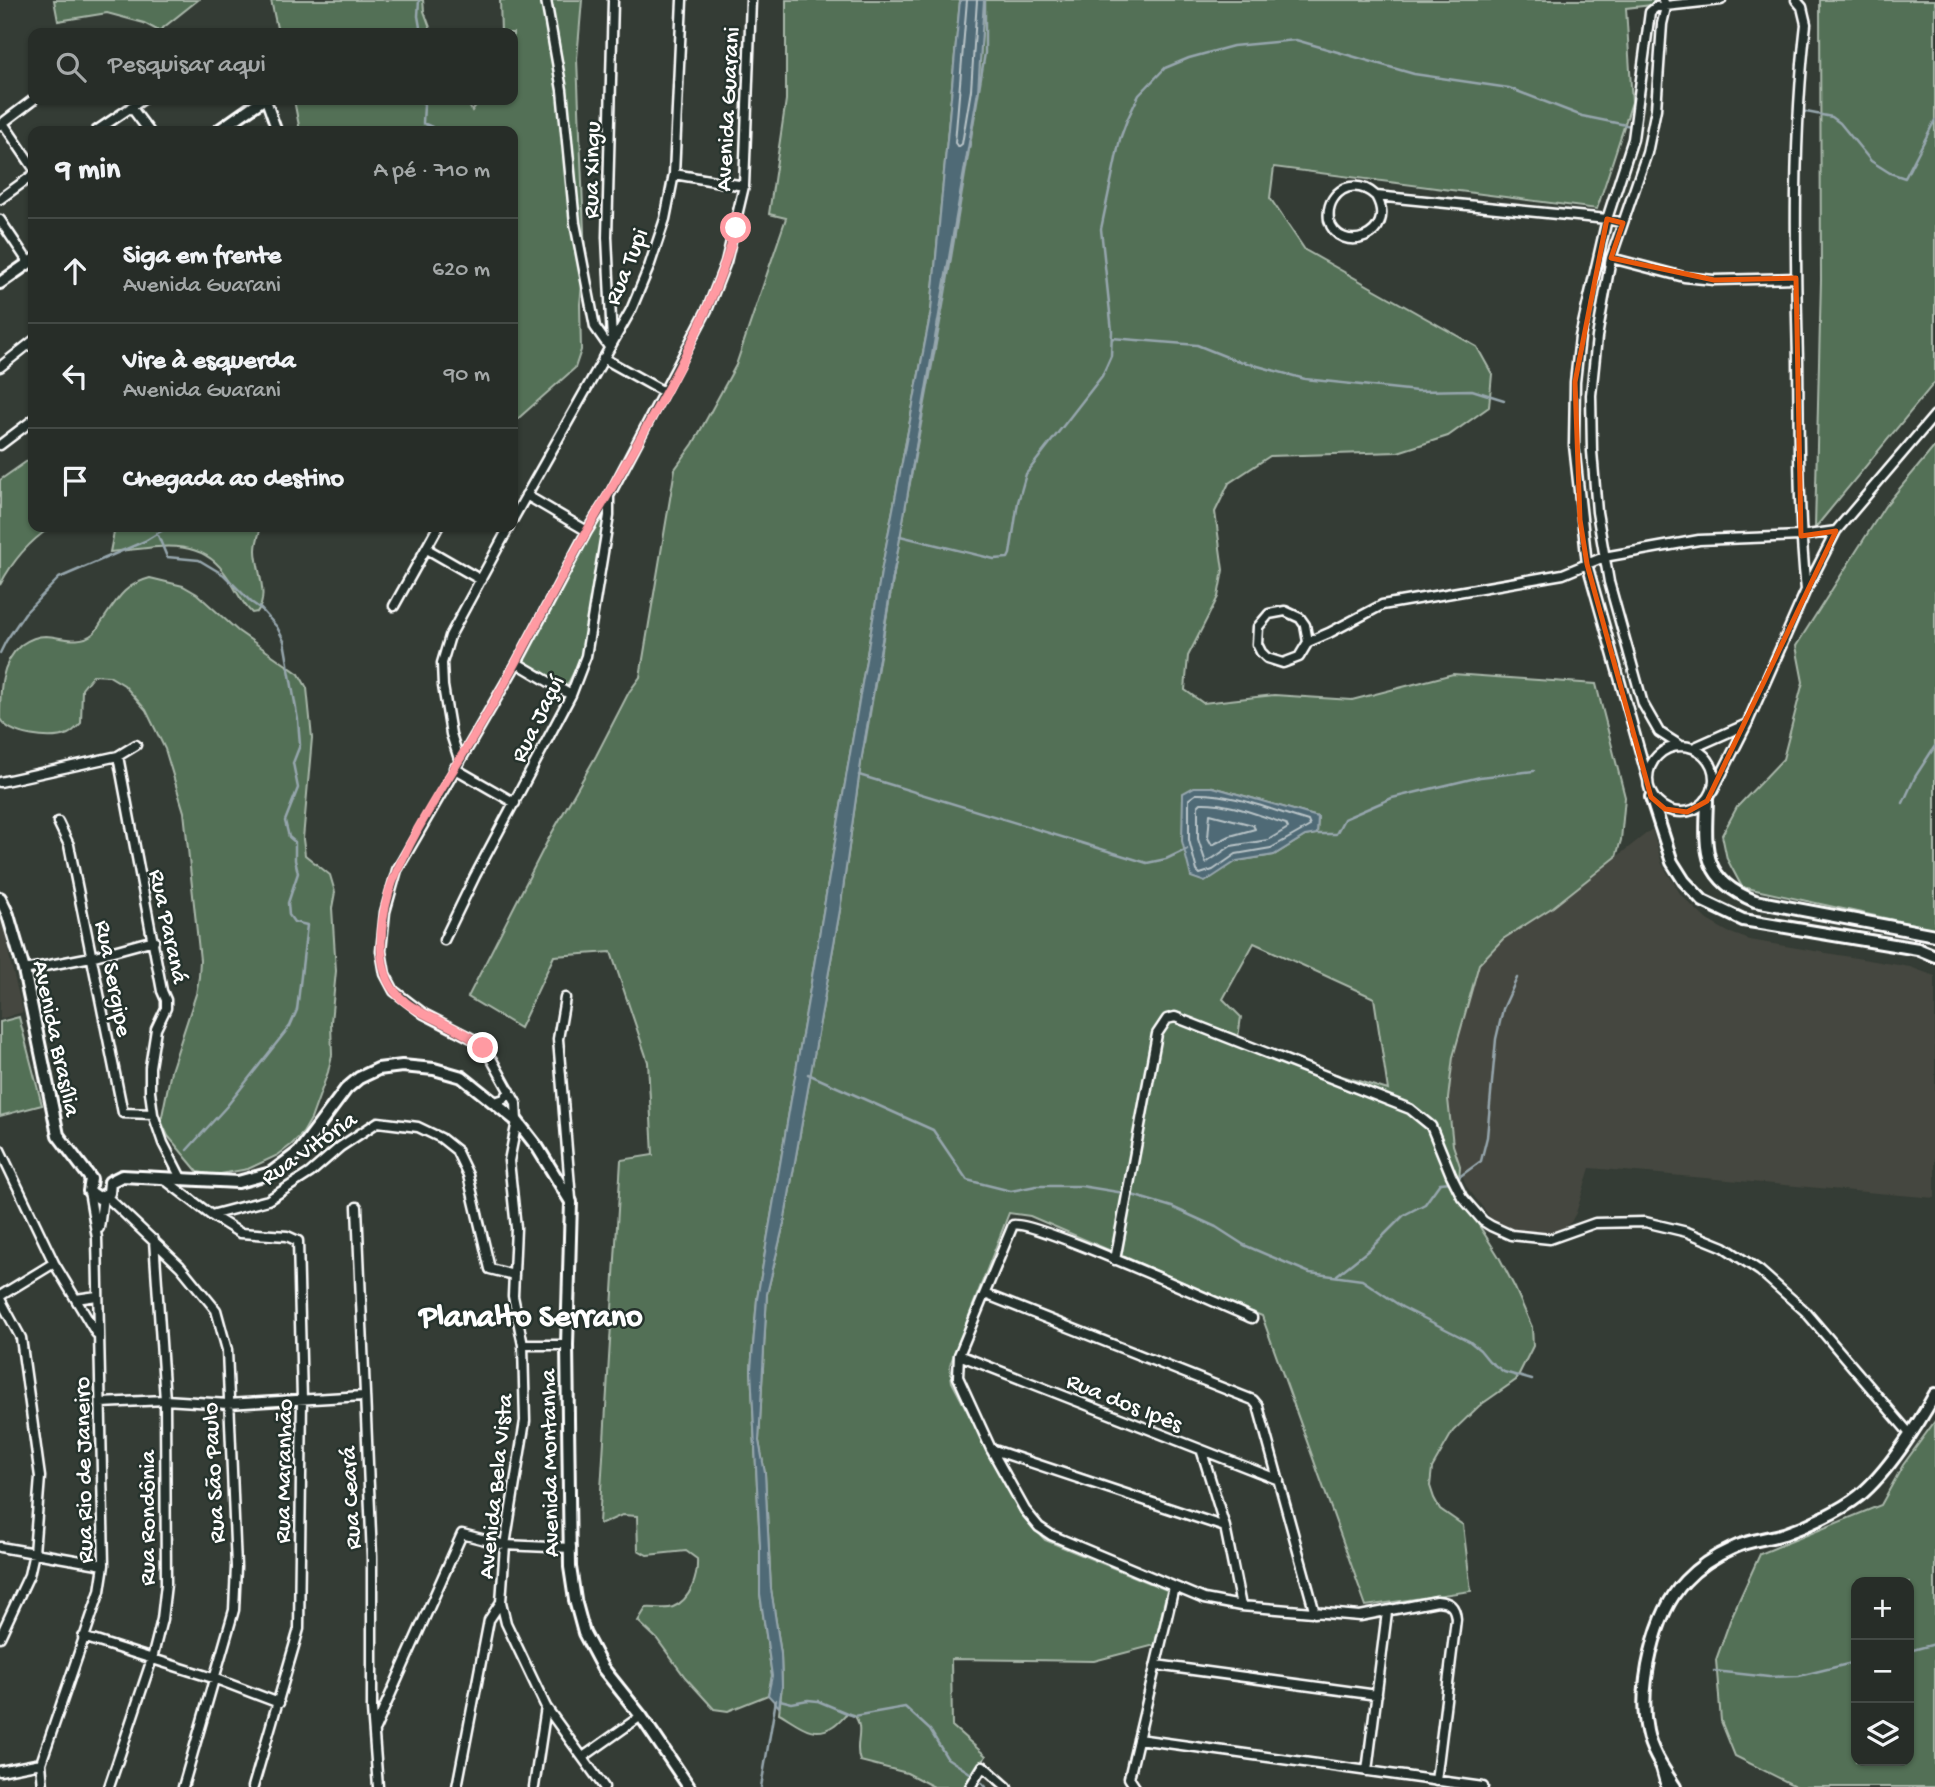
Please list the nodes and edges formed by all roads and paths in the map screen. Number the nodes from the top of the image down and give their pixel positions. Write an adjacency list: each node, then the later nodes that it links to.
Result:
1 (546, 0): 32 (street)
2 (613, 0): 32 (street, Rua Xingu)
3 (682, 0): 19 (street, Rua Tupi)
4 (751, 0): 21 (street, Avenida Guarani)
5 (1721, 0): 7 (street)
6 (1796, 0): 30 (street)
7 (1665, 4): 25 (street); 26 (street)
8 (28, 104): 13 (street)
9 (134, 105): 12 (street)
10 (257, 105): 16 (street)
11 (266, 105): 17 (street)
12 (131, 107): 14 (street); 15 (street)
13 (2, 124): 18 (street)
14 (103, 126)
15 (145, 126)
16 (225, 126)
17 (275, 126)
18 (28, 160)
19 (674, 174): 21 (street); 32 (street, Rua Tupi)
20 (28, 179): 23 (street)
21 (744, 186): 36 (street, Avenida Guarani)
22 (1376, 196): 22 (street); 25 (street)
23 (0, 199)
24 (0, 219): 27 (street)
25 (1607, 219): 26 (street); 50 (street)
26 (1623, 223): 28 (street)
27 (28, 258)
28 (1611, 258): 30 (street); 49 (street)
29 (28, 264): 31 (street)
30 (1796, 278): 47 (street)
31 (0, 284)
32 (610, 344): 34 (street, Rua Tupi)
33 (28, 345): 35 (street)
34 (603, 358): 36 (street); 40 (street, Rua Tupi)
35 (0, 367)
36 (664, 392): 41 (street, Avenida Guarani)
37 (1935, 415): 44 (street)
38 (28, 424): 39 (street)
39 (0, 445)
40 (526, 495): 42 (street, Rua Tupi); 43 (street)
41 (608, 496): 43 (street, Avenida Guarani); 56 (street, Rua Jaçuí)
42 (518, 510)
43 (587, 531): 55 (street, Avenida Guarani)
44 (1836, 531): 47 (street); 52 (street)
45 (436, 532): 48 (street)
46 (506, 532): 51 (street)
47 (1800, 536): 49 (street); 52 (street)
48 (427, 549): 51 (street); 53 (street)
49 (1604, 557): 50 (street); 59 (street)
50 (1587, 564): 54 (street); 64 (street)
51 (481, 580): 62 (street)
52 (1806, 590): 57 (street)
53 (394, 606)
54 (1307, 642): 54 (street)
55 (517, 663): 56 (street); 62 (street, Avenida Guarani)
56 (571, 695): 68 (street, Rua Jaçuí)
57 (1747, 724): 60 (street); 66 (street)
58 (136, 745): 61 (street)
59 (1681, 746): 60 (street); 64 (street)
60 (1693, 748): 66 (street)
61 (118, 756): 65 (street); 72 (street, Rua Paraná)
62 (459, 760): 63 (street, Avenida Guarani)
63 (454, 768): 68 (street); 78 (street, Avenida Guarani)
64 (1648, 780): 67 (street)
65 (0, 782)
66 (1710, 796): 67 (street); 71 (street)
67 (1651, 797): 74 (street)
68 (515, 803): 73 (street, Rua Jaçuí)
69 (58, 821): 75 (street, Rua Sergipe)
70 (0, 898): 76 (street, Avenida Brasília)
71 (1935, 935)
72 (154, 940): 75 (street); 80 (street, Rua Paraná)
73 (444, 940)
74 (1935, 956)
75 (91, 957): 76 (street); 80 (street, Rua Sergipe)
76 (24, 970): 86 (street, Avenida Brasília)
77 (565, 998): 88 (street)
78 (510, 1091): 79 (street); 81 (street, Avenida Guarani)
79 (495, 1102): 81 (street); 84 (street)
80 (153, 1114): 84 (street, Rua Paraná)
81 (517, 1121): 88 (street); 95 (street, Avenida Bela Vista)
82 (0, 1150): 94 (street, Rua Rio de Janeiro)
83 (164, 1180): 84 (street); 85 (street); 90 (street)
84 (182, 1180)
85 (110, 1182): 86 (street); 87 (street)
86 (90, 1185): 87 (street); 91 (street, Rua Rio de Janeiro)
87 (105, 1196): 91 (street, Rua Rio de Janeiro); 92 (street, Rua São Paulo)
88 (571, 1202): 103 (street, Avenida Montanha)
89 (357, 1207): 106 (street, Rua Ceará)
90 (211, 1215): 95 (street, Rua Vitória); 107 (street, Rua Maranhão)
91 (97, 1238): 97 (street, Rua Rio de Janeiro)
92 (154, 1241): 108 (street, Rua Rondônia); 110 (street, Rua São Paulo)
93 (1115, 1260): 96 (street); 100 (street); 111 (street)
94 (54, 1263): 98 (street); 99 (street, Rua Rio de Janeiro)
95 (514, 1275): 102 (street, Avenida Bela Vista)
96 (985, 1294): 104 (street); 114 (street)
97 (97, 1296): 99 (street); 101 (street, Rua Rio de Janeiro)
98 (0, 1298): 119 (street)
99 (76, 1299): 101 (street, Rua Rio de Janeiro)
100 (1252, 1318)
101 (98, 1335): 109 (street, Rua Rio de Janeiro)
102 (523, 1345): 103 (street); 116 (street, Avenida Bela Vista)
103 (567, 1345): 118 (street, Avenida Montanha)
104 (959, 1355): 112 (street); 113 (street, Rua dos Ipês)
105 (1935, 1394): 111 (street)
106 (363, 1396): 107 (street); 135 (street, Rua Ceará)
107 (302, 1399): 110 (street); 132 (street, Rua Maranhão)
108 (165, 1400): 109 (street); 110 (street); 128 (street, Rua Rondônia)
109 (101, 1403): 120 (street, Rua Rio de Janeiro)
110 (228, 1404): 130 (street, Rua São Paulo)
111 (1910, 1434): 138 (street)
112 (991, 1449): 115 (street); 121 (street)
113 (1202, 1452): 114 (street, Rua dos Ipês); 115 (street)
114 (1279, 1480): 125 (street)
115 (1225, 1527): 123 (street)
116 (505, 1545): 118 (street); 122 (street, Avenida Bela Vista); 135 (street)
117 (0, 1547): 119 (street)
118 (571, 1548): 134 (street, Avenida Montanha)
119 (34, 1553): 120 (street); 126 (street)
120 (104, 1565): 127 (street, Rua Rio de Janeiro)
121 (1174, 1587): 123 (street); 129 (street)
122 (501, 1602): 133 (street, Avenida Bela Vista); 149 (street)
123 (1241, 1606): 125 (street)
124 (1387, 1612): 125 (street); 131 (street); 142 (street)
125 (1315, 1613)
126 (0, 1637)
127 (83, 1637): 128 (street); 139 (street, Rua Rio de Janeiro)
128 (152, 1659): 130 (street); 145 (street, Rua Rondônia)
129 (1156, 1665): 131 (street); 136 (street)
130 (216, 1679): 132 (street); 146 (street, Rua São Paulo)
131 (1377, 1695): 141 (street)
132 (279, 1703): 147 (street, Rua Maranhão)
133 (546, 1707): 137 (street, Avenida Bela Vista); 150 (street)
134 (641, 1716): 137 (street); 152 (street, Avenida Montanha)
135 (374, 1732): 148 (street, Rua Ceará)
136 (1138, 1739): 141 (street); 155 (street)
137 (583, 1757): 151 (street, Avenida Bela Vista)
138 (1659, 1762): 157 (street); 158 (street)
139 (41, 1763): 140 (street); 144 (street)
140 (0, 1771)
141 (1367, 1771): 143 (street)
142 (1436, 1781): 143 (street); 156 (street)
143 (1420, 1783)
144 (43, 1787)
145 (110, 1787)
146 (183, 1787)
147 (253, 1787)
148 (378, 1787)
149 (457, 1787)
150 (534, 1787)
151 (604, 1787)
152 (689, 1787)
153 (970, 1787): 154 (street)
154 (1007, 1787)
155 (1135, 1787)
156 (1483, 1787)
157 (1666, 1787)
158 (1675, 1787)

